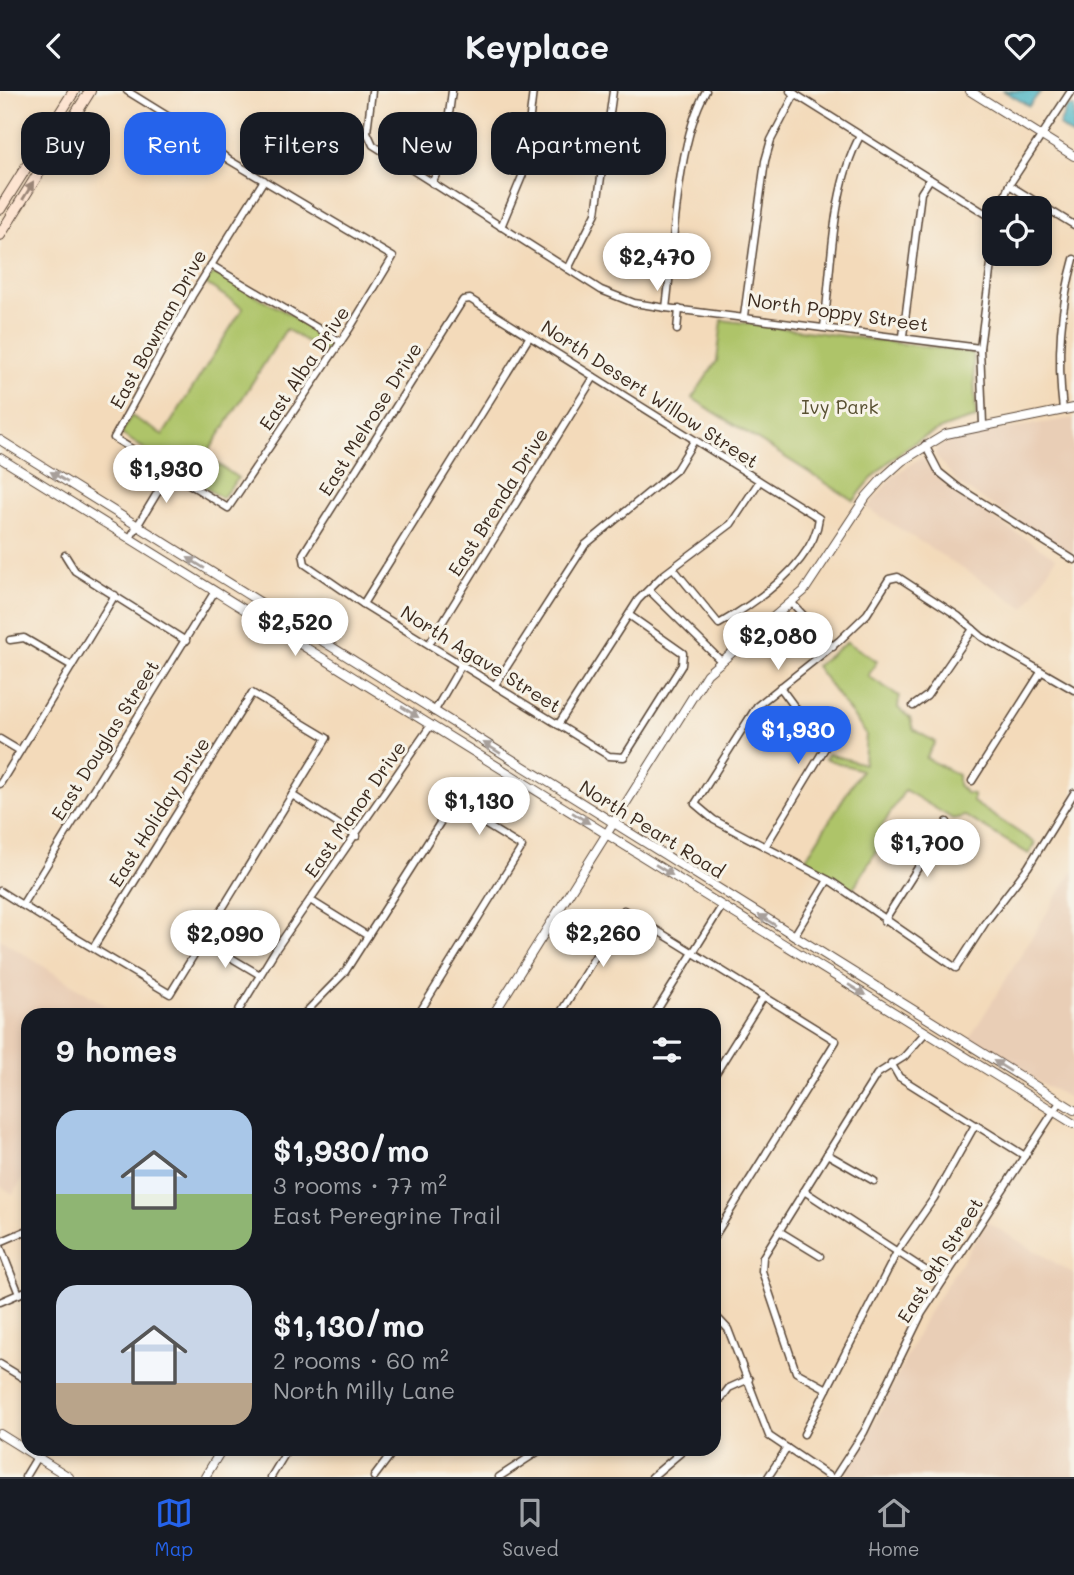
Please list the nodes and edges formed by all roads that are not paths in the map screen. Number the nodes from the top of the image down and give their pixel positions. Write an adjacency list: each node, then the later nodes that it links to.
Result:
1 (74, 91): 20 (main road)
2 (90, 91): 24 (main road, one-way to 2)
3 (127, 91): 16 (street)
4 (372, 91): 17 (street, North Poppy Street)
5 (452, 91): 17 (street)
6 (533, 91): 23 (street)
7 (613, 91): 28 (street)
8 (706, 91): 30 (street)
9 (970, 91): 13 (street)
10 (1071, 91): 13 (street)
11 (792, 92): 12 (street); 32 (street)
12 (860, 136): 15 (street); 33 (street)
13 (1042, 137): 14 (street); 18 (street)
14 (1074, 156)
15 (930, 179): 21 (street); 36 (street)
16 (264, 180): 26 (street, East Bowman Drive); 37 (street, East Alba Drive)
17 (432, 183): 23 (street, North Poppy Street)
18 (1009, 185): 19 (street); 22 (street)
19 (1005, 196)
20 (0, 209)
21 (982, 212)
22 (1074, 225)
23 (501, 226): 28 (street, North Poppy Street)
24 (0, 235)
25 (1074, 260): 41 (street)
26 (211, 265): 37 (street); 47 (street, East Bowman Drive)
27 (991, 266): 38 (street)
28 (568, 269): 30 (street, North Poppy Street)
29 (463, 300): 35 (street, North Desert Willow Street); 51 (street, East Melrose Drive)
30 (666, 308): 31 (street, North Poppy Street)
31 (679, 309): 32 (street, North Poppy Street); 34 (street)
32 (744, 316): 33 (street, North Poppy Street)
33 (824, 327): 36 (street, North Poppy Street)
34 (677, 330)
35 (530, 336): 39 (street, North Desert Willow Street); 59 (street)
36 (903, 336): 38 (street, North Poppy Street)
37 (341, 342): 47 (street, East Alba Drive)
38 (980, 348): 42 (street)
39 (594, 377): 44 (street, North Desert Willow Street); 64 (street, East Brenda Drive)
40 (1074, 408): 41 (street)
41 (1063, 410): 42 (street)
42 (983, 424): 45 (street)
43 (0, 440): 49 (street, North Peart Road, one-way to 43)
44 (694, 441): 48 (street, North Desert Willow Street); 70 (street)
45 (925, 445): 53 (street); 58 (street)
46 (0, 458): 50 (street, North Peart Road)
47 (171, 470): 49 (street)
48 (759, 482): 54 (street); 54 (street, North Desert Willow Street)
49 (137, 526): 50 (street); 74 (street, North Peart Road, one-way to 49)
50 (130, 538): 56 (street, North Peart Road)
51 (303, 554): 59 (street, North Agave Street)
52 (65, 555): 57 (street)
53 (1074, 560)
54 (673, 568): 55 (street)
55 (649, 590): 60 (street); 66 (street)
56 (215, 591): 63 (street, East Douglas Street); 75 (street, North Peart Road, one-way to 75)
57 (115, 595): 63 (street); 68 (street)
58 (792, 603): 65 (street); 66 (street)
59 (363, 604): 64 (street, North Agave Street)
60 (629, 615): 76 (street); 76 (street, North Agave Street)
61 (973, 629): 65 (street); 69 (street); 73 (street)
62 (10, 640): 68 (street)
63 (186, 641): 91 (street, East Douglas Street)
64 (429, 644): 67 (street, North Agave Street)
65 (833, 647): 71 (street)
66 (721, 661): 84 (street)
67 (462, 664): 70 (street, North Agave Street); 74 (street)
68 (72, 666): 78 (street)
69 (1041, 672): 72 (street); 79 (street)
70 (495, 685): 76 (street, North Agave Street)
71 (780, 687): 87 (street); 87 (street)
72 (1074, 690)
73 (913, 706)
74 (435, 712): 84 (street, North Peart Road, one-way to 74)
75 (431, 725): 85 (street, North Peart Road, one-way to 85); 86 (street, East Manor Drive)
76 (558, 725)
77 (0, 739): 78 (street)
78 (20, 751): 80 (street)
79 (972, 781)
80 (0, 784)
81 (1074, 793): 93 (street)
82 (292, 795): 86 (street); 96 (street); 97 (street, East Holiday Drive)
83 (947, 822): 93 (street)
84 (613, 823): 85 (street); 95 (street, North Peart Road, one-way to 84)
85 (606, 834): 92 (street, North Peart Road, one-way to 92); 104 (street)
86 (357, 836): 90 (street, East Manor Drive)
87 (765, 847): 88 (street)
88 (828, 880): 93 (street); 95 (street)
89 (0, 891): 91 (street)
90 (310, 900): 94 (street); 99 (street, East Manor Drive)
91 (22, 905): 97 (street)
92 (722, 906): 98 (street); 107 (street, North Peart Road, one-way to 107)
93 (884, 921)
94 (368, 936): 102 (street); 103 (street)
95 (794, 936): 110 (street, North Peart Road, one-way to 95)
96 (203, 941): 97 (street); 99 (street)
97 (93, 948)
98 (693, 953): 100 (street); 105 (street); 106 (street)
99 (260, 975): 101 (street, East Manor Drive)
100 (764, 996): 109 (street); 119 (street)
101 (240, 1008)
102 (310, 1008)
103 (422, 1008)
104 (497, 1008)
105 (563, 1008)
106 (658, 1008)
107 (926, 1032): 108 (street); 112 (street, North Peart Road)
108 (891, 1063): 114 (street); 115 (street)
109 (721, 1065)
110 (1060, 1102): 111 (street, North Peart Road); 112 (street, East 9th Street)
111 (1074, 1110)
112 (1054, 1112): 113 (street, North Peart Road); 116 (street, East 9th Street)
113 (1074, 1124)
114 (975, 1125): 116 (street); 123 (street)
115 (827, 1154): 117 (street); 118 (street)
116 (1025, 1156): 125 (street, East 9th Street)
117 (874, 1181)
118 (804, 1191): 120 (street); 123 (street)
119 (721, 1226)
120 (779, 1231): 124 (street); 132 (street)
121 (21, 1234): 122 (street)
122 (0, 1244): 126 (street)
123 (896, 1252): 125 (street); 132 (street)
124 (820, 1256)
125 (942, 1281): 152 (street, East 9th Street)
126 (19, 1294): 127 (street)
127 (0, 1302)
128 (721, 1322): 131 (street)
129 (0, 1364): 130 (street)
130 (21, 1377)
131 (748, 1379): 133 (street); 137 (street)
132 (827, 1389): 135 (street)
133 (721, 1399)
134 (0, 1434): 136 (street)
135 (804, 1434)
136 (21, 1447)
137 (787, 1448): 151 (street); 152 (street)
138 (218, 1456): 146 (street)
139 (284, 1456): 147 (street)
140 (390, 1456): 148 (street)
141 (531, 1456): 149 (street)
142 (677, 1456): 150 (street)
143 (37, 1457): 144 (street); 145 (street)
144 (24, 1477)
145 (69, 1477)
146 (205, 1477)
147 (271, 1477)
148 (374, 1477)
149 (499, 1477)
150 (652, 1477)
151 (768, 1477)
152 (833, 1477)

